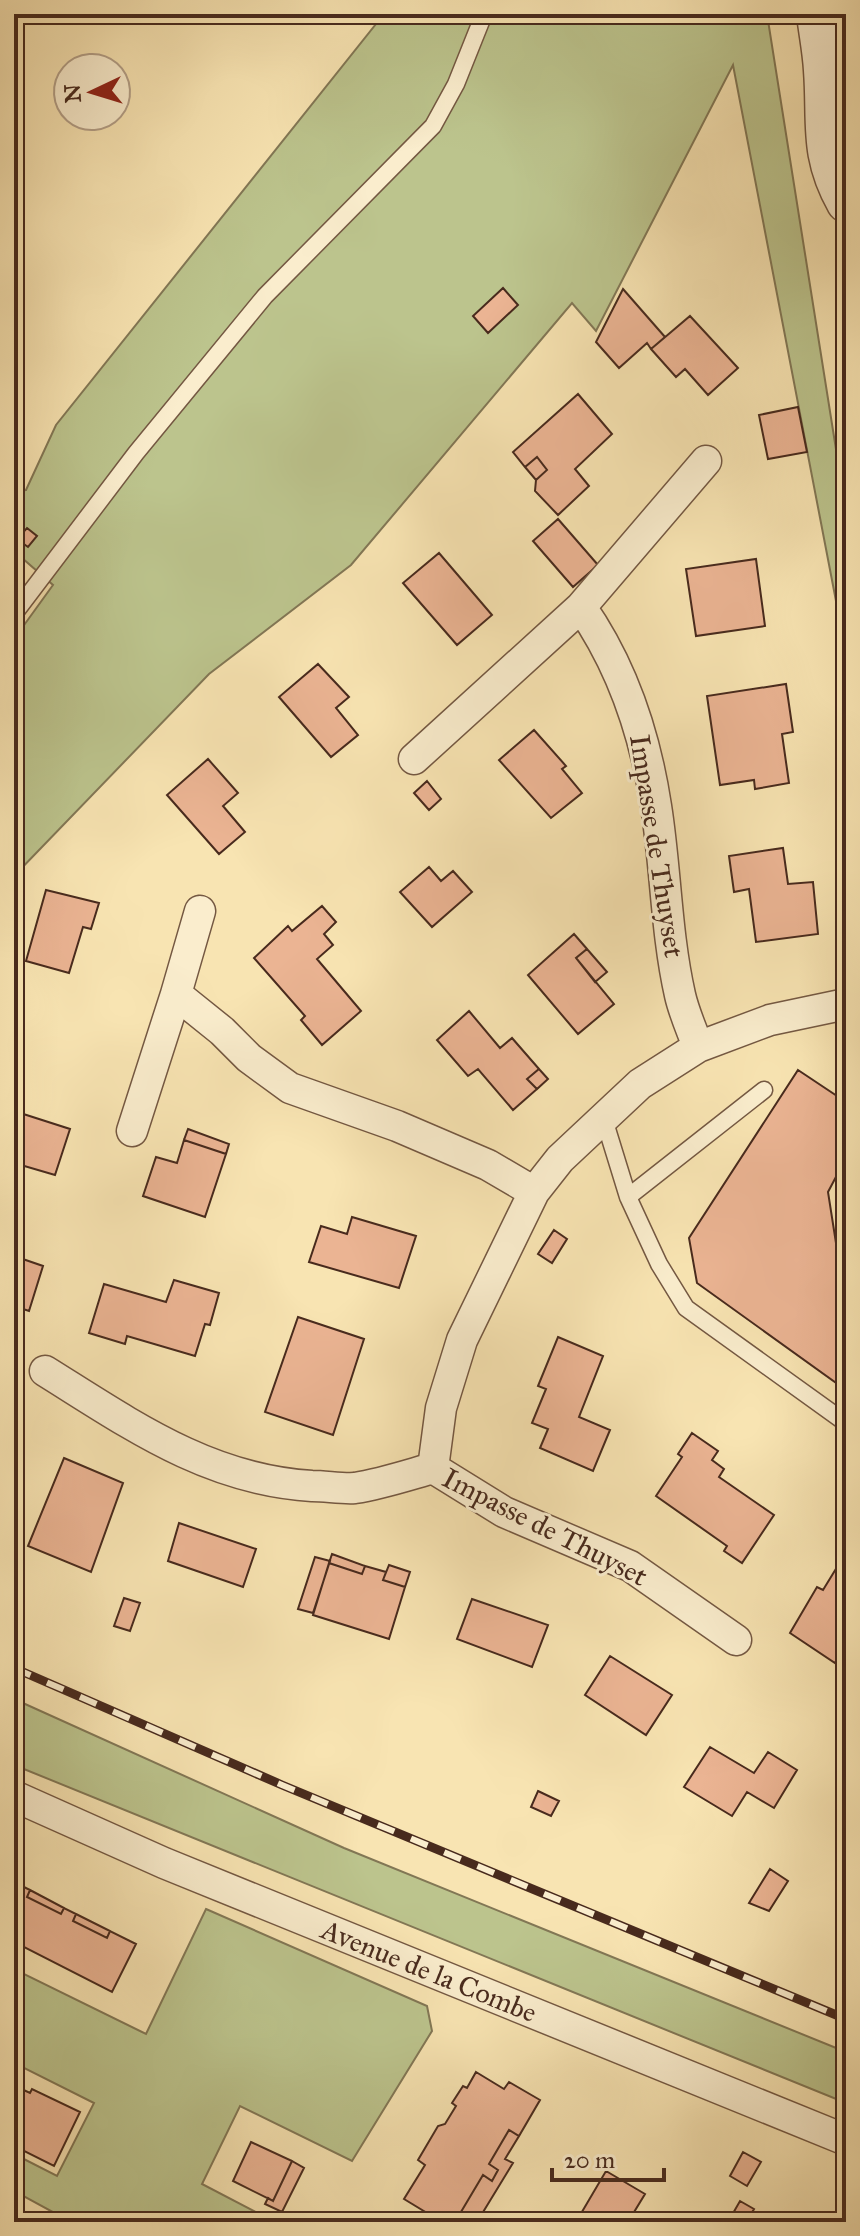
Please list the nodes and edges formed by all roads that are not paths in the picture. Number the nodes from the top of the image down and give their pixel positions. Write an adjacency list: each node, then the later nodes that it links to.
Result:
1 (484, 14): 8 (lane)
2 (816, 14): 3 (street)
3 (823, 70): 4 (street); 5 (street)
4 (846, 129)
5 (846, 203)
6 (706, 461): 7 (street)
7 (581, 607): 9 (street); 13 (street, Impasse de Thuyset)
8 (14, 614)
9 (414, 759)
10 (200, 911): 11 (street)
11 (176, 994): 16 (street); 17 (street)
12 (846, 1004): 13 (street, Impasse de Thuyset)
13 (698, 1047): 15 (street, Impasse de Thuyset)
14 (764, 1090): 18 (lane)
15 (604, 1119): 17 (street, Impasse de Thuyset); 18 (lane)
16 (132, 1131)
17 (534, 1192): 21 (street, Impasse de Thuyset)
18 (628, 1197): 20 (lane)
19 (45, 1371): 21 (street, Impasse de Thuyset)
20 (846, 1423)
21 (433, 1468): 22 (street, Impasse de Thuyset)
22 (736, 1640)
23 (14, 1796): 24 (street, Avenue de la Combe)
24 (846, 2140)

